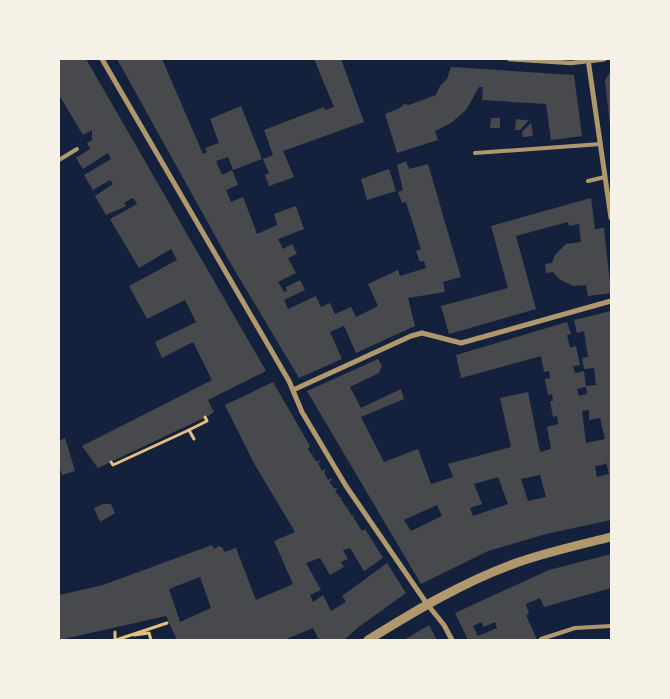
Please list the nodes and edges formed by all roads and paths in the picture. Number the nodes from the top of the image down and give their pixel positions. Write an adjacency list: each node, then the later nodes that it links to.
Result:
1 (102, 59): 13 (street)
2 (509, 59): 4 (street)
3 (604, 59): 4 (street)
4 (588, 60): 5 (street)
5 (601, 144): 7 (lane); 9 (street)
6 (77, 149): 8 (lane)
7 (475, 153)
8 (59, 160)
9 (605, 176): 10 (lane); 11 (street)
10 (588, 181)
11 (611, 218)
12 (611, 302): 13 (street)
13 (294, 390): 19 (street)
14 (205, 417): 15 (path)
15 (189, 430): 16 (path); 17 (path)
16 (194, 439)
17 (111, 462)
18 (611, 537): 19 (street)
19 (427, 604): 27 (street); 28 (street)
20 (167, 623): 23 (path)
21 (611, 626): 24 (lane)
22 (115, 632): 25 (path)
23 (133, 634): 25 (path); 26 (path)
24 (541, 639)
25 (116, 640)
26 (151, 640)
27 (368, 640)
28 (452, 640)

